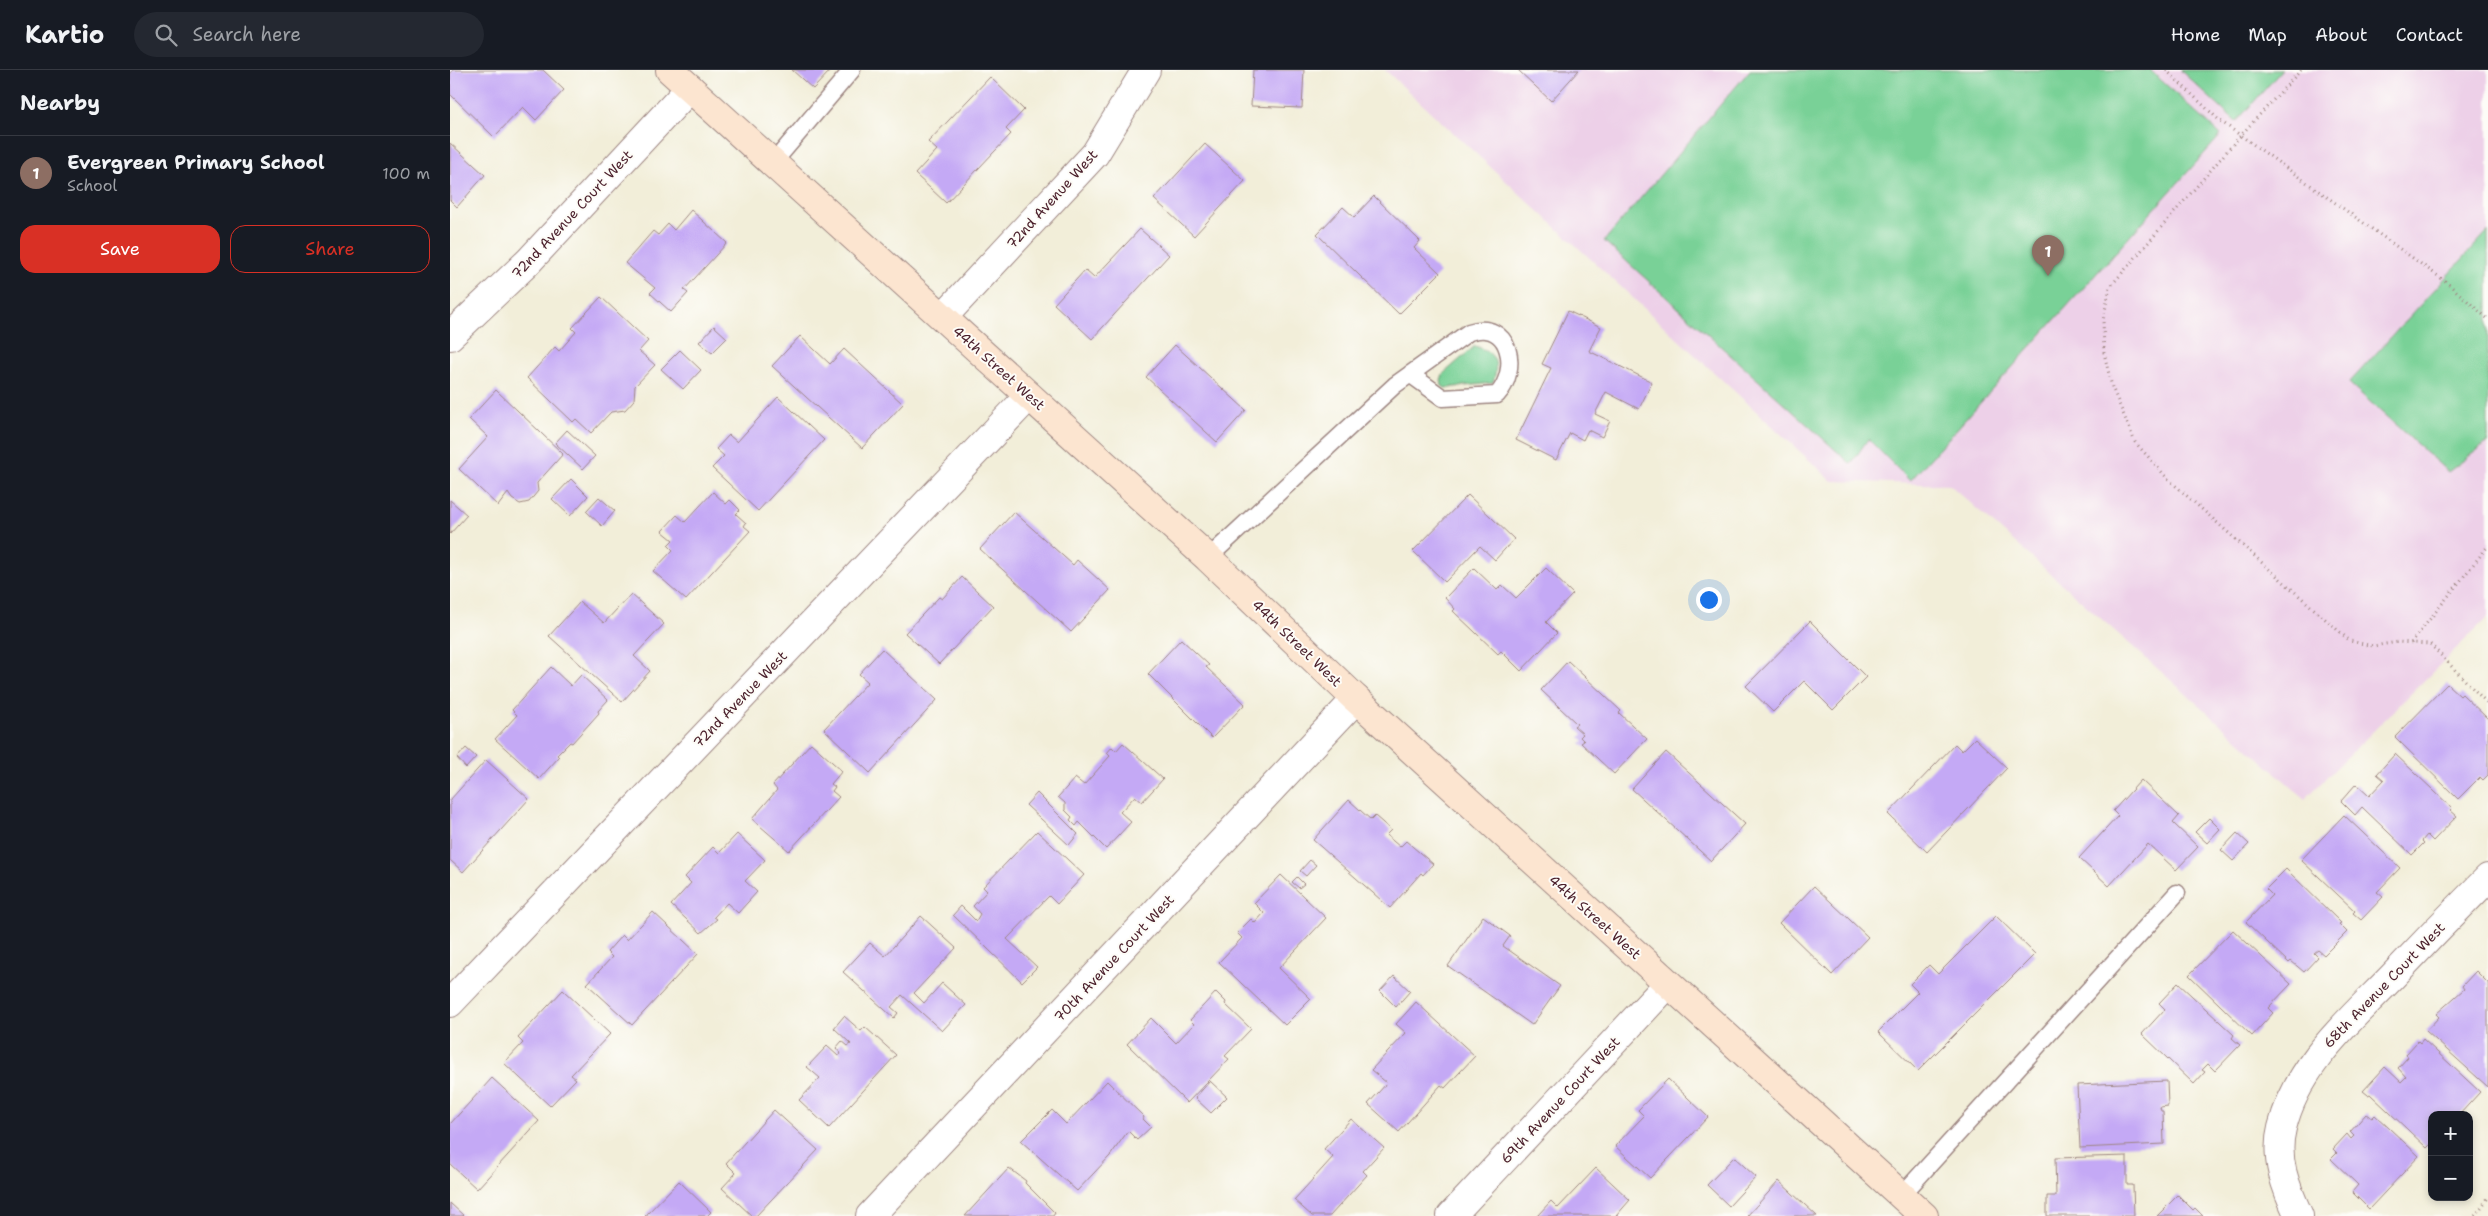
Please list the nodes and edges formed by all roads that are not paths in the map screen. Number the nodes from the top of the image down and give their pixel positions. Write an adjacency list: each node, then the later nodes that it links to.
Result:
1 (670, 70): 4 (street, 44th Street West)
2 (852, 70): 5 (lane)
3 (1146, 70): 6 (street, 72nd Avenue West)
4 (690, 88): 5 (street, 44th Street West); 7 (street, 72nd Avenue Court West)
5 (773, 163): 6 (street, 44th Street West)
6 (943, 317): 9 (street, 44th Street West)
7 (450, 336)
8 (1410, 374): 8 (lane); 10 (lane)
9 (1029, 396): 10 (street, 44th Street West); 15 (street, 72nd Avenue West)
10 (1208, 558): 11 (street, 44th Street West)
11 (1356, 699): 14 (street, 44th Street West); 17 (street, 70th Avenue Court West)
12 (2488, 878): 20 (street, 68th Avenue Court West)
13 (2177, 894): 16 (lane)
14 (1668, 984): 16 (street, 44th Street West); 18 (street, 69th Avenue Court West)
15 (450, 1002)
16 (1902, 1196): 19 (street, 44th Street West)
17 (870, 1216)
18 (1452, 1216)
19 (1924, 1216)
20 (2299, 1216)

